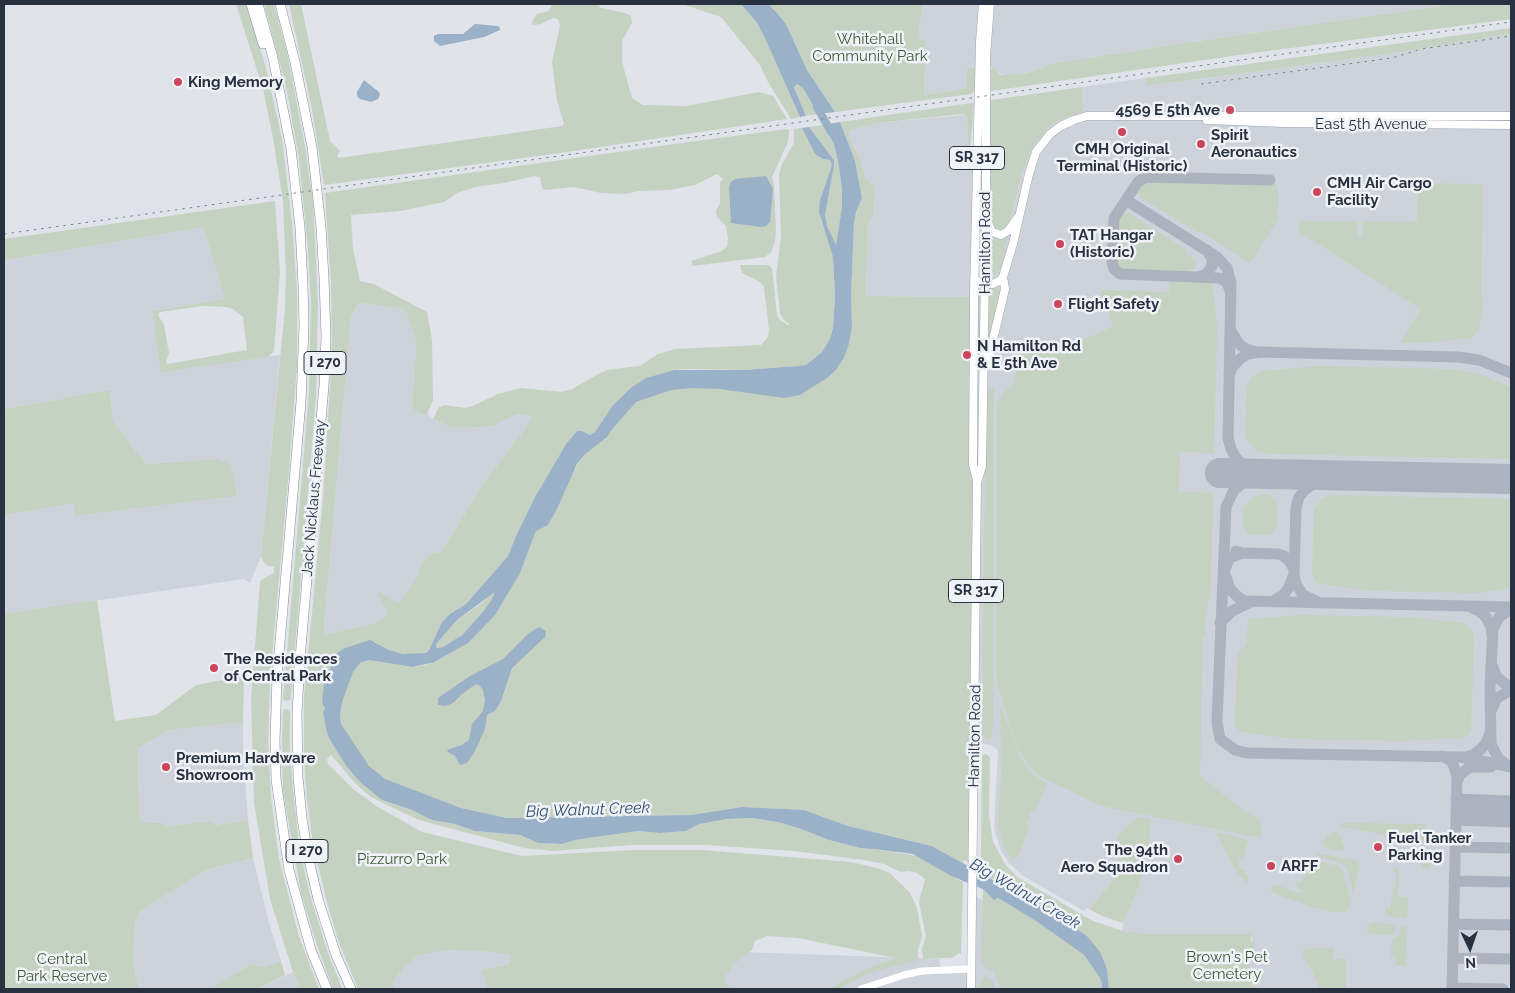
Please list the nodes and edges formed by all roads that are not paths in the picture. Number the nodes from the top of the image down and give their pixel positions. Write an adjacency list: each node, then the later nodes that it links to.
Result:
1 (251, 4): 6 (highway)
2 (258, 4): 6 (highway, Jack Nicklaus Freeway / I 270)
3 (281, 4): 19 (highway, Jack Nicklaus Freeway / I 270)
4 (983, 4): 13 (main road, Hamilton Road / SR 317)
5 (990, 4): 10 (main road, Hamilton Road / SR 317)
6 (280, 90): 18 (highway, Jack Nicklaus Freeway / I 270)
7 (1170, 115): 8 (main road, East 5th Avenue); 9 (main road, East 5th Avenue); 11 (main road, East 5th Avenue)
8 (1511, 116)
9 (1511, 125)
10 (986, 209): 11 (main road); 14 (main road, Hamilton Road / SR 317)
11 (1020, 213): 12 (main road, East 5th Avenue)
12 (1002, 278): 14 (main road); 15 (main road, East 5th Avenue)
13 (974, 280): 14 (main road); 16 (main road, Hamilton Road / SR 317)
14 (985, 284): 15 (main road, Hamilton Road / SR 317)
15 (984, 381): 16 (main road, Hamilton Road / SR 317)
16 (977, 482): 17 (main road, Hamilton Road / SR 317)
17 (971, 969): 20 (main road); 21 (main road, Hamilton Road / SR 317)
18 (327, 989)
19 (351, 989)
20 (861, 989)
21 (971, 989)

